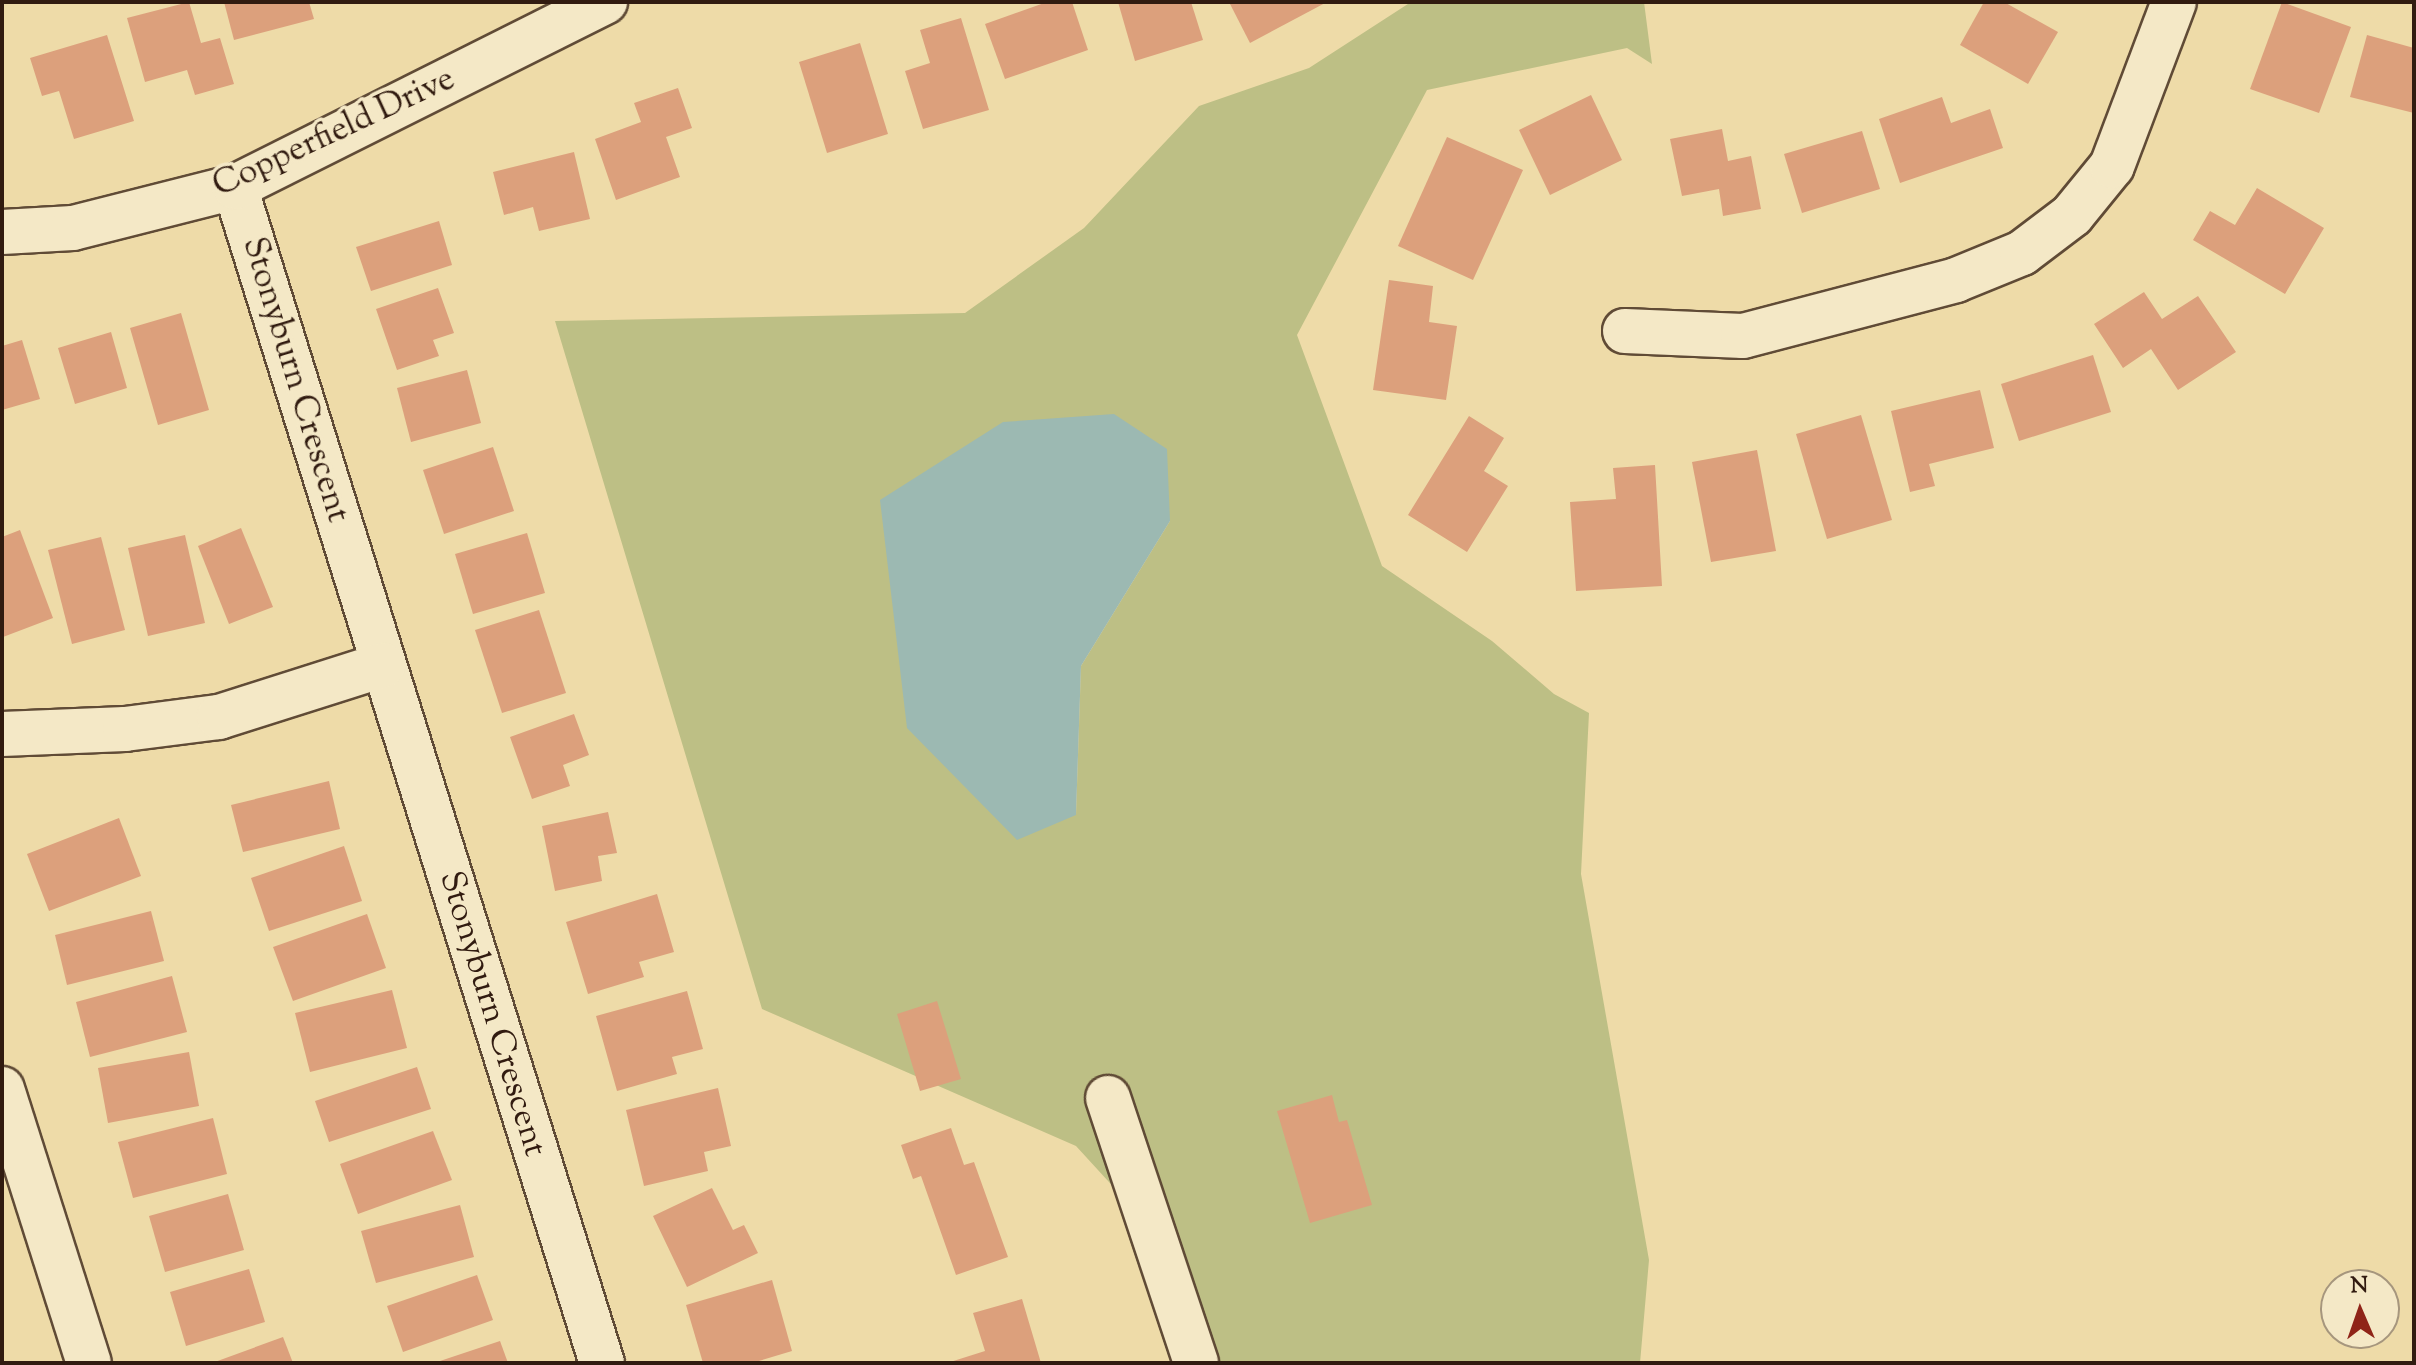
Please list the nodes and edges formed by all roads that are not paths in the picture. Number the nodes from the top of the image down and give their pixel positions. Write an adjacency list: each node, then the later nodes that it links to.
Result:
1 (605, 2): 3 (street, Copperfield Drive)
2 (2174, 2): 5 (street)
3 (235, 187): 4 (street, Copperfield Drive); 6 (street, Stonyburn Crescent)
4 (2, 232)
5 (1625, 331)
6 (383, 665): 7 (street); 11 (street, Stonyburn Crescent)
7 (2, 734)
8 (2, 1089): 10 (street)
9 (1108, 1098): 12 (street)
10 (89, 1363)
11 (602, 1363)
12 (1196, 1363)

